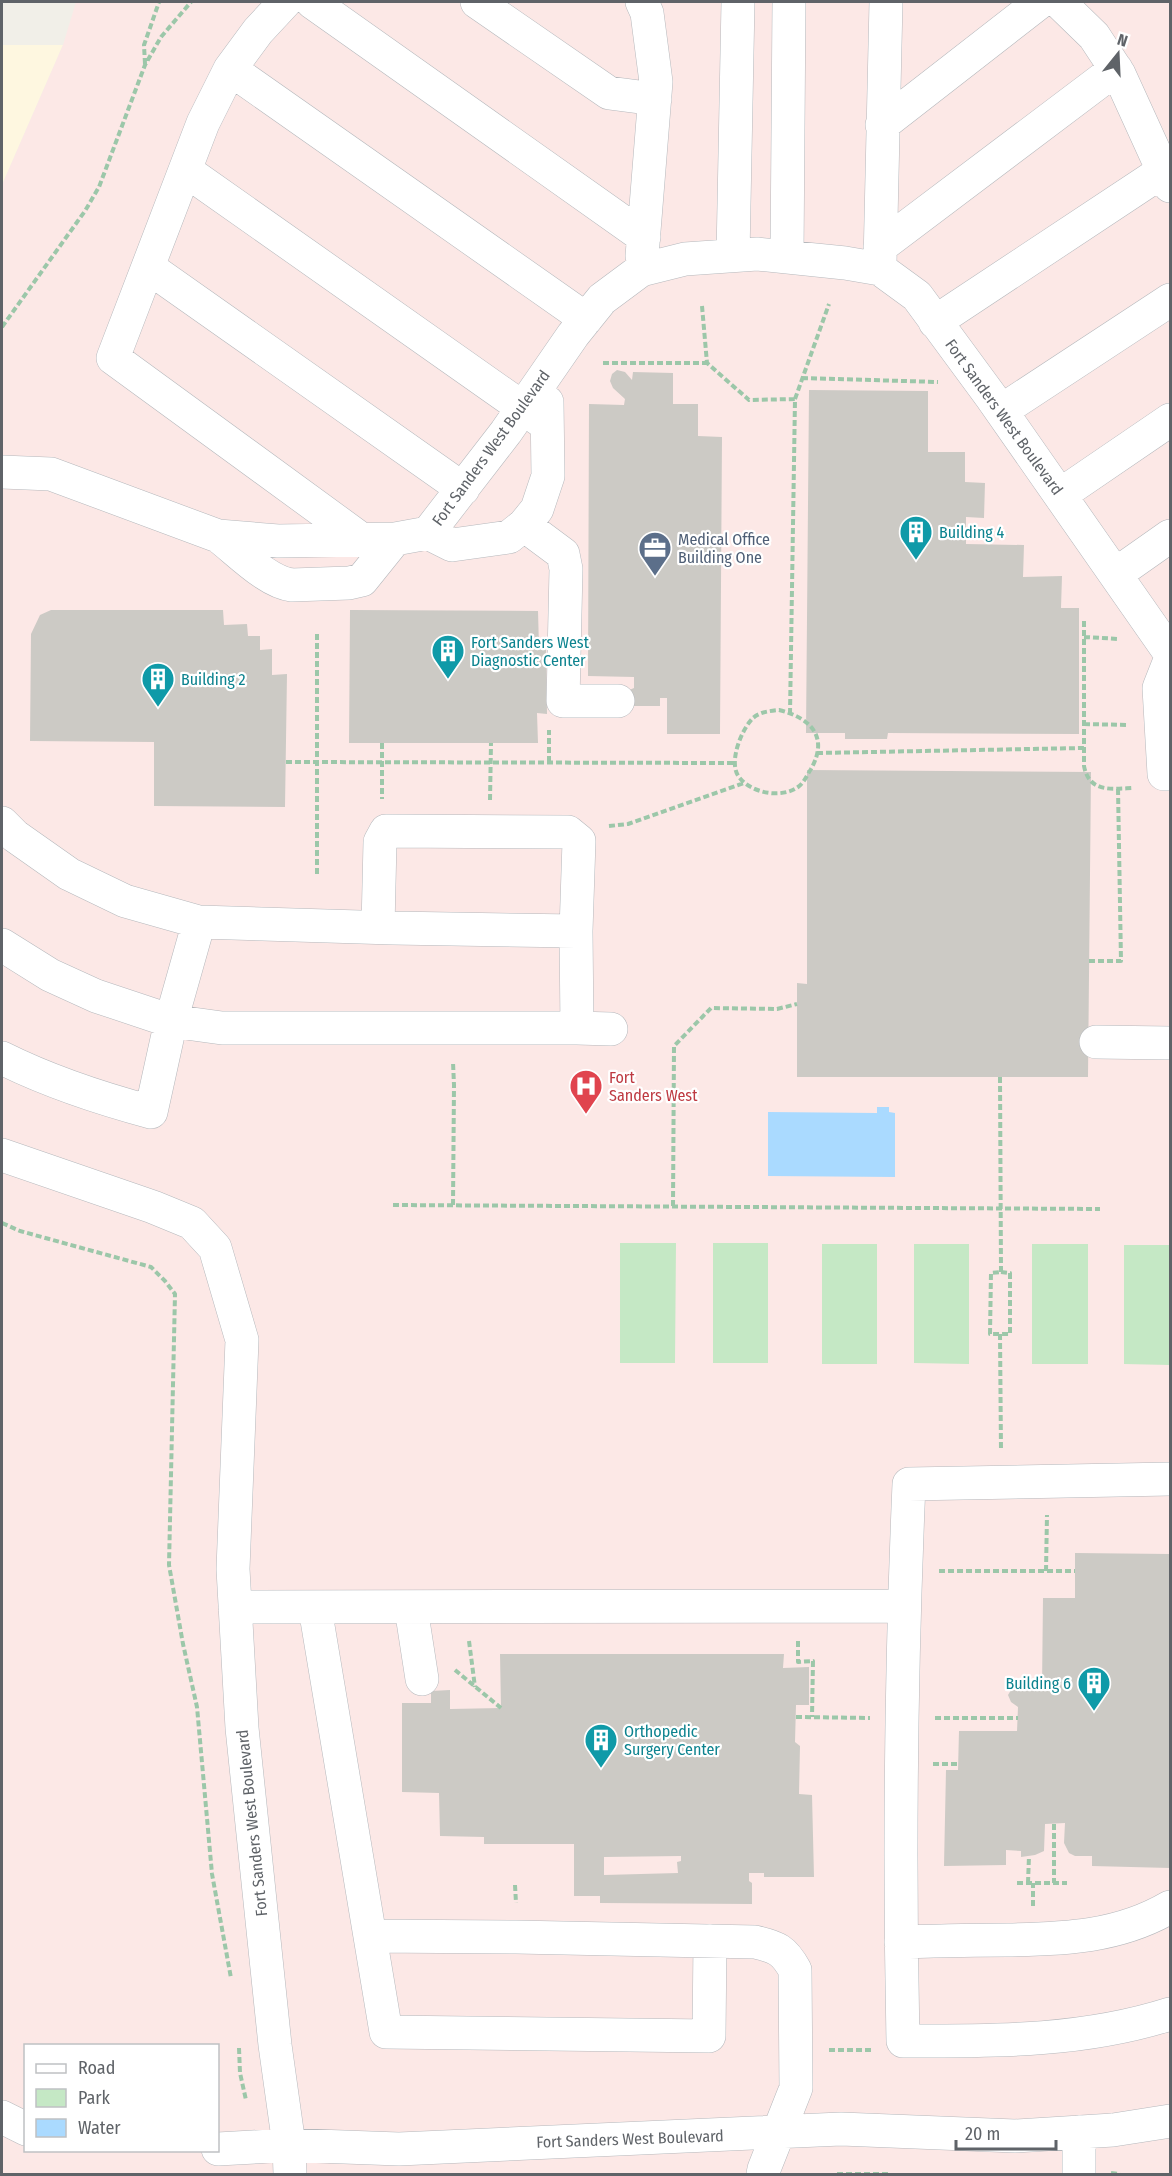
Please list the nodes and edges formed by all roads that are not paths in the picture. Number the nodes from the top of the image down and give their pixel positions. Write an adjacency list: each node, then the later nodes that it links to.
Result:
1 (285, 2): 10 (lane)
2 (312, 2): 16 (lane)
3 (477, 2): 12 (lane)
4 (642, 2): 12 (lane)
5 (738, 2): 17 (lane)
6 (789, 2): 18 (lane)
7 (885, 2): 13 (lane)
8 (1040, 2): 13 (lane)
9 (1059, 2): 11 (lane)
10 (230, 69): 14 (lane); 23 (lane)
11 (1116, 69): 15 (lane); 19 (lane)
12 (655, 99): 16 (lane)
13 (882, 125): 19 (lane)
14 (185, 170): 20 (lane); 26 (lane)
15 (1167, 178): 24 (lane)
16 (644, 237): 21 (lane)
17 (733, 255): 18 (lane, Fort Sanders West Boulevard); 21 (lane, Fort Sanders West Boulevard)
18 (787, 257): 19 (lane, Fort Sanders West Boulevard)
19 (880, 258): 24 (lane, Fort Sanders West Boulevard)
20 (148, 267): 29 (lane); 35 (lane)
21 (641, 270): 23 (lane, Fort Sanders West Boulevard)
22 (1170, 300): 25 (lane)
23 (586, 319): 26 (lane, Fort Sanders West Boulevard)
24 (936, 322): 25 (lane, Fort Sanders West Boulevard)
25 (1001, 411): 30 (lane, Fort Sanders West Boulevard)
26 (535, 416): 29 (lane, Fort Sanders West Boulevard); 31 (lane)
27 (1170, 420): 30 (lane)
28 (2, 472): 33 (lane, Fort Sanders West Boulevard)
29 (463, 489): 32 (lane, Fort Sanders West Boulevard)
30 (1060, 495): 37 (lane, Fort Sanders West Boulevard)
31 (524, 525): 32 (lane); 40 (lane)
32 (428, 533): 36 (lane, Fort Sanders West Boulevard)
33 (218, 536): 35 (lane, Fort Sanders West Boulevard); 36 (lane)
34 (1170, 536): 37 (lane)
35 (361, 539): 36 (lane, Fort Sanders West Boulevard)
36 (395, 539)
37 (1116, 574): 38 (lane, Fort Sanders West Boulevard)
38 (1170, 653)
39 (1170, 660): 41 (lane)
40 (618, 701)
41 (1170, 774)
42 (2, 823): 43 (lane)
43 (199, 922): 44 (lane); 47 (lane)
44 (378, 927): 45 (lane); 45 (lane)
45 (576, 931): 48 (lane)
46 (2, 945): 47 (lane)
47 (171, 1021): 48 (lane); 52 (lane)
48 (577, 1028): 49 (lane)
49 (611, 1029)
50 (1096, 1042): 51 (lane)
51 (1170, 1043)
52 (2, 1058)
53 (2, 1155): 56 (lane, Fort Sanders West Boulevard)
54 (1170, 1479): 55 (lane)
55 (904, 1606): 58 (lane); 63 (lane)
56 (235, 1607): 57 (lane); 69 (lane, Fort Sanders West Boulevard)
57 (315, 1608): 58 (lane); 61 (lane)
58 (411, 1608): 59 (lane)
59 (420, 1666)
60 (1170, 1907): 63 (lane)
61 (370, 1936): 62 (lane); 62 (lane)
62 (710, 1941): 67 (lane)
63 (901, 1942): 64 (lane)
64 (1170, 2014)
65 (1170, 2121): 66 (lane, Fort Sanders West Boulevard)
66 (1079, 2132): 67 (lane, Fort Sanders West Boulevard); 71 (lane)
67 (779, 2133): 69 (lane, Fort Sanders West Boulevard); 70 (lane)
68 (219, 2149): 69 (lane)
69 (282, 2156)
70 (763, 2175)
71 (1079, 2175)

